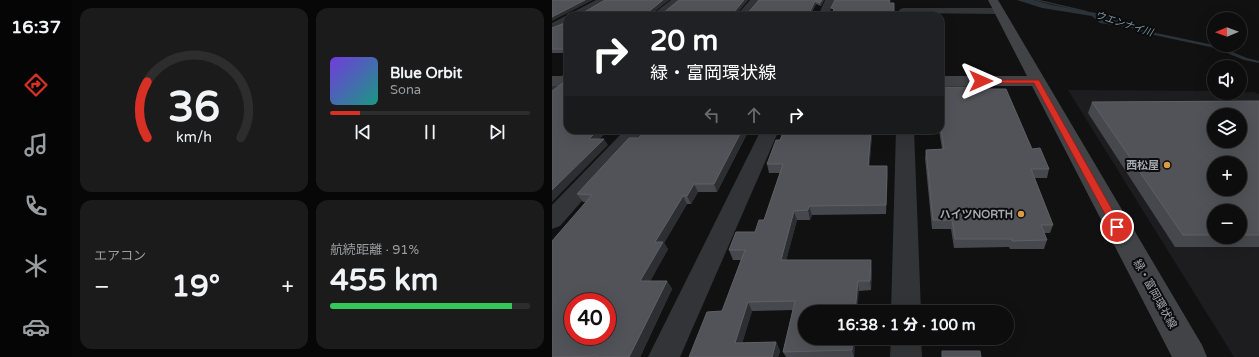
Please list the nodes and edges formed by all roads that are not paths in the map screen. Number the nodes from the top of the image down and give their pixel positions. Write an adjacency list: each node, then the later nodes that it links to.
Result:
1 (604, 0): 7 (street)
2 (678, 0): 8 (street)
3 (755, 0): 9 (street)
4 (830, 0): 10 (street)
5 (905, 0): 11 (street)
6 (996, 5): 12 (street); 16 (street, 緑・富岡環状線)
7 (582, 12)
8 (661, 12)
9 (744, 12)
10 (825, 12)
11 (904, 12)
12 (924, 12)
13 (564, 21): 14 (street)
14 (552, 28)
15 (944, 81): 16 (street)
16 (1037, 81): 25 (street, 緑・富岡環状線)
17 (631, 134): 20 (street)
18 (768, 134): 23 (street)
19 (905, 134): 21 (street)
20 (552, 220)
21 (906, 305)
22 (906, 345): 24 (street)
23 (664, 357)
24 (906, 357)
25 (1190, 357)

